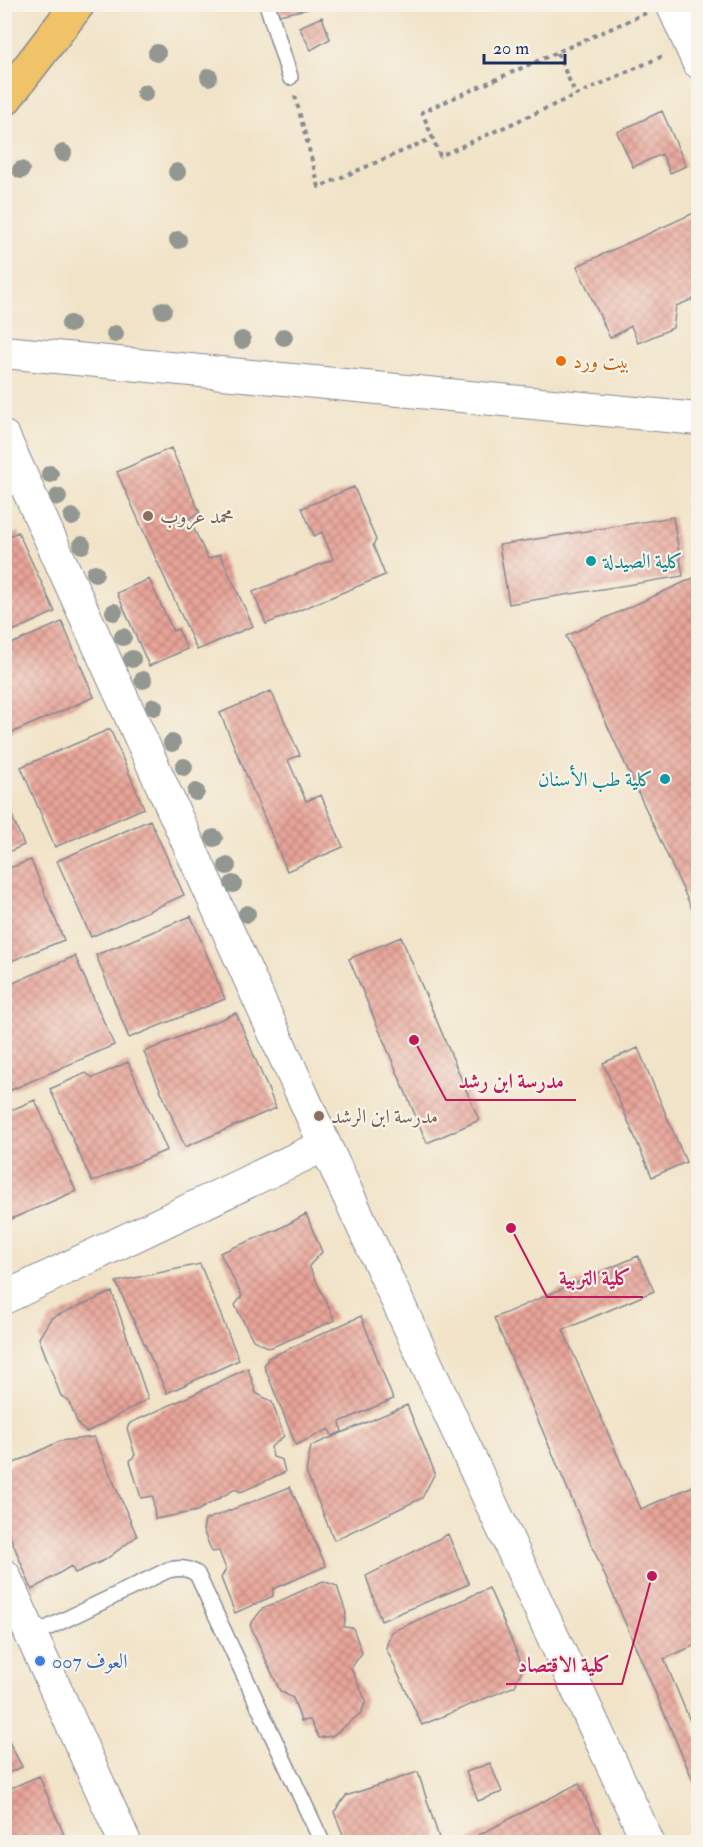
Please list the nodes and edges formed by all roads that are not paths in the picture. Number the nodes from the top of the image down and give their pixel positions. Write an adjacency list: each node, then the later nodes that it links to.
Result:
1 (78, 4): 6 (main road)
2 (267, 4): 5 (lane)
3 (663, 7): 4 (street)
4 (694, 53)
5 (290, 77)
6 (4, 100)
7 (4, 352): 8 (street)
8 (699, 419)
9 (4, 437): 10 (street)
10 (325, 1146): 11 (street); 16 (street)
11 (4, 1298)
12 (4, 1575): 13 (street)
13 (31, 1636): 14 (street); 15 (lane)
14 (125, 1842)
15 (322, 1842)
16 (648, 1842)

